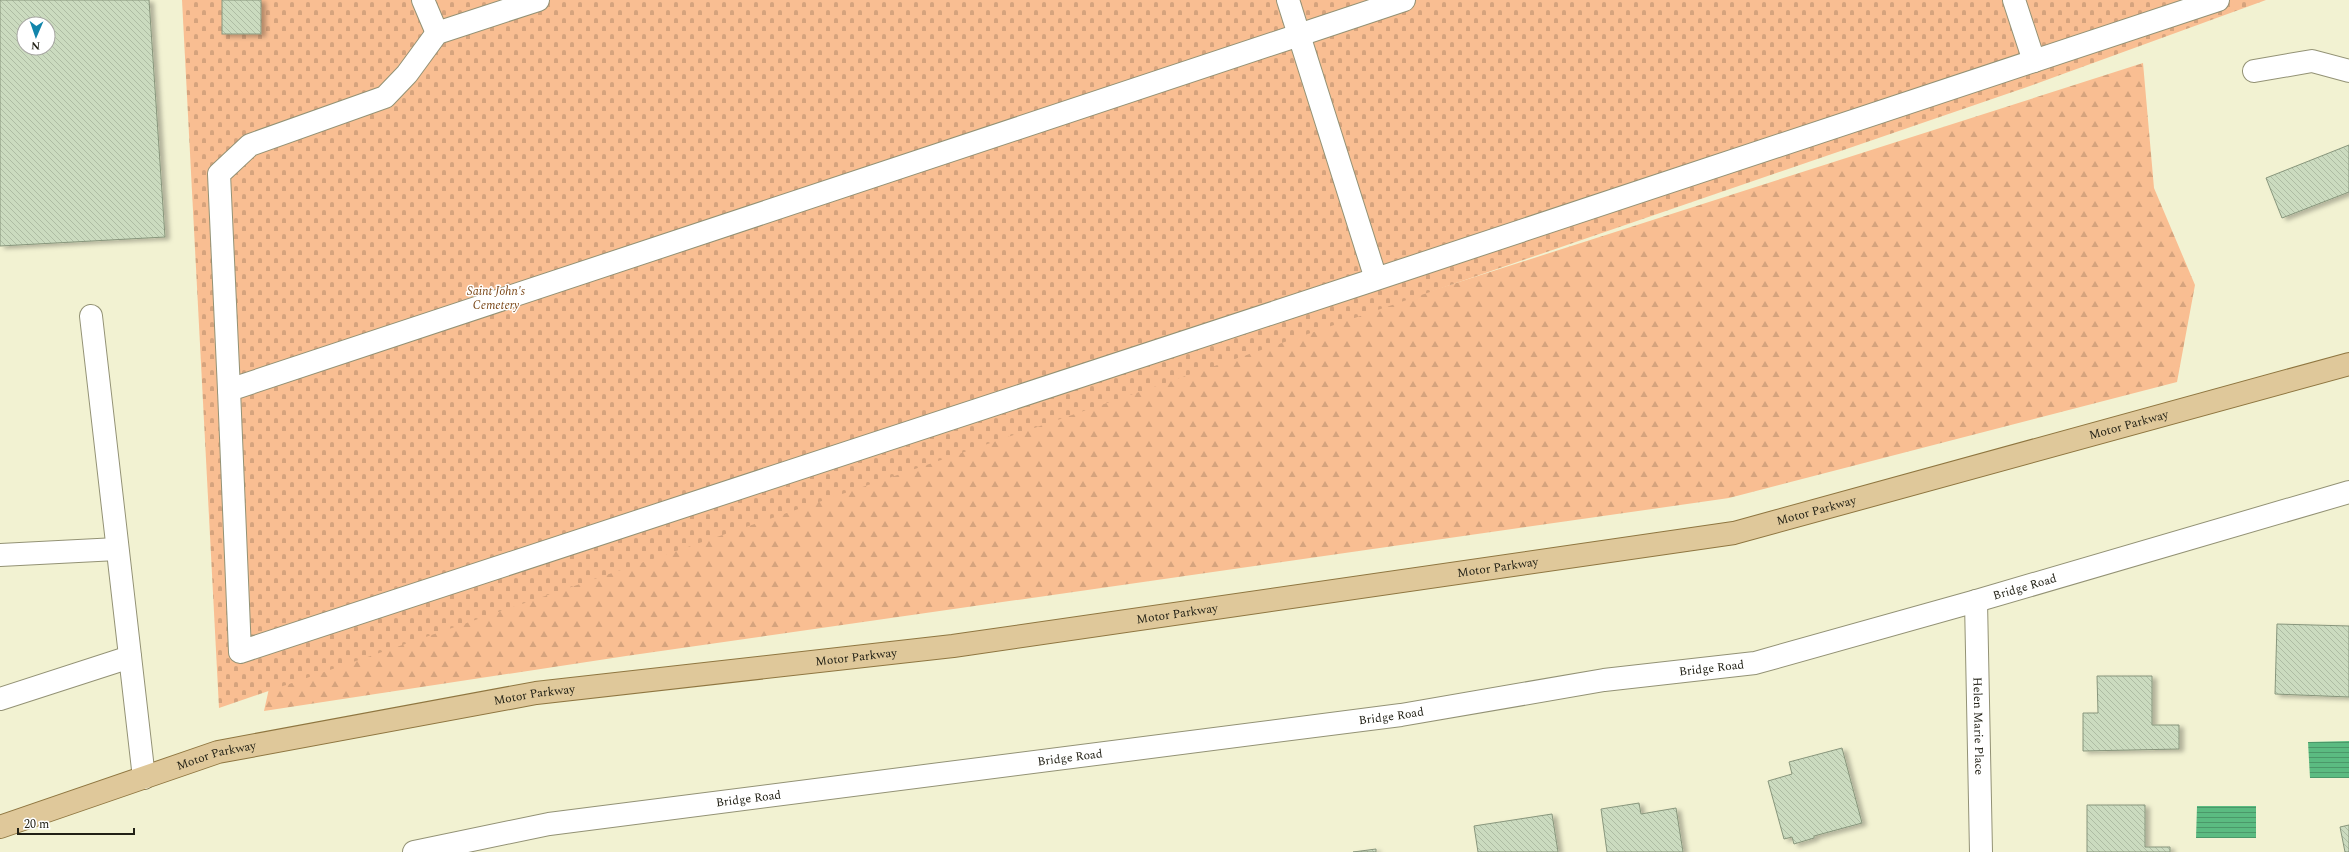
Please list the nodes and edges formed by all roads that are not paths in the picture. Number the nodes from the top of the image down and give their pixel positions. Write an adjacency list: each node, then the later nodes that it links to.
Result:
1 (423, 0): 7 (street)
2 (538, 0): 7 (street)
3 (1288, 0): 8 (street)
4 (1404, 0): 8 (street)
5 (2014, 0): 9 (street)
6 (2218, 0): 9 (street)
7 (437, 33): 15 (street)
8 (1299, 35): 12 (street); 15 (street)
9 (2034, 61): 12 (street)
10 (2254, 71): 11 (street)
11 (2349, 71)
12 (1376, 279): 15 (street)
13 (91, 316): 17 (street)
14 (2349, 364): 22 (main road, Motor Parkway)
15 (228, 390)
16 (2349, 492): 19 (street, Bridge Road)
17 (117, 549): 18 (street); 20 (street)
18 (0, 555)
19 (1976, 601): 24 (street, Bridge Road); 25 (street, Helen Marie Place)
20 (130, 657): 21 (street); 22 (street)
21 (0, 699)
22 (144, 778): 23 (main road, Motor Parkway)
23 (0, 827)
24 (414, 852)
25 (1981, 852)

